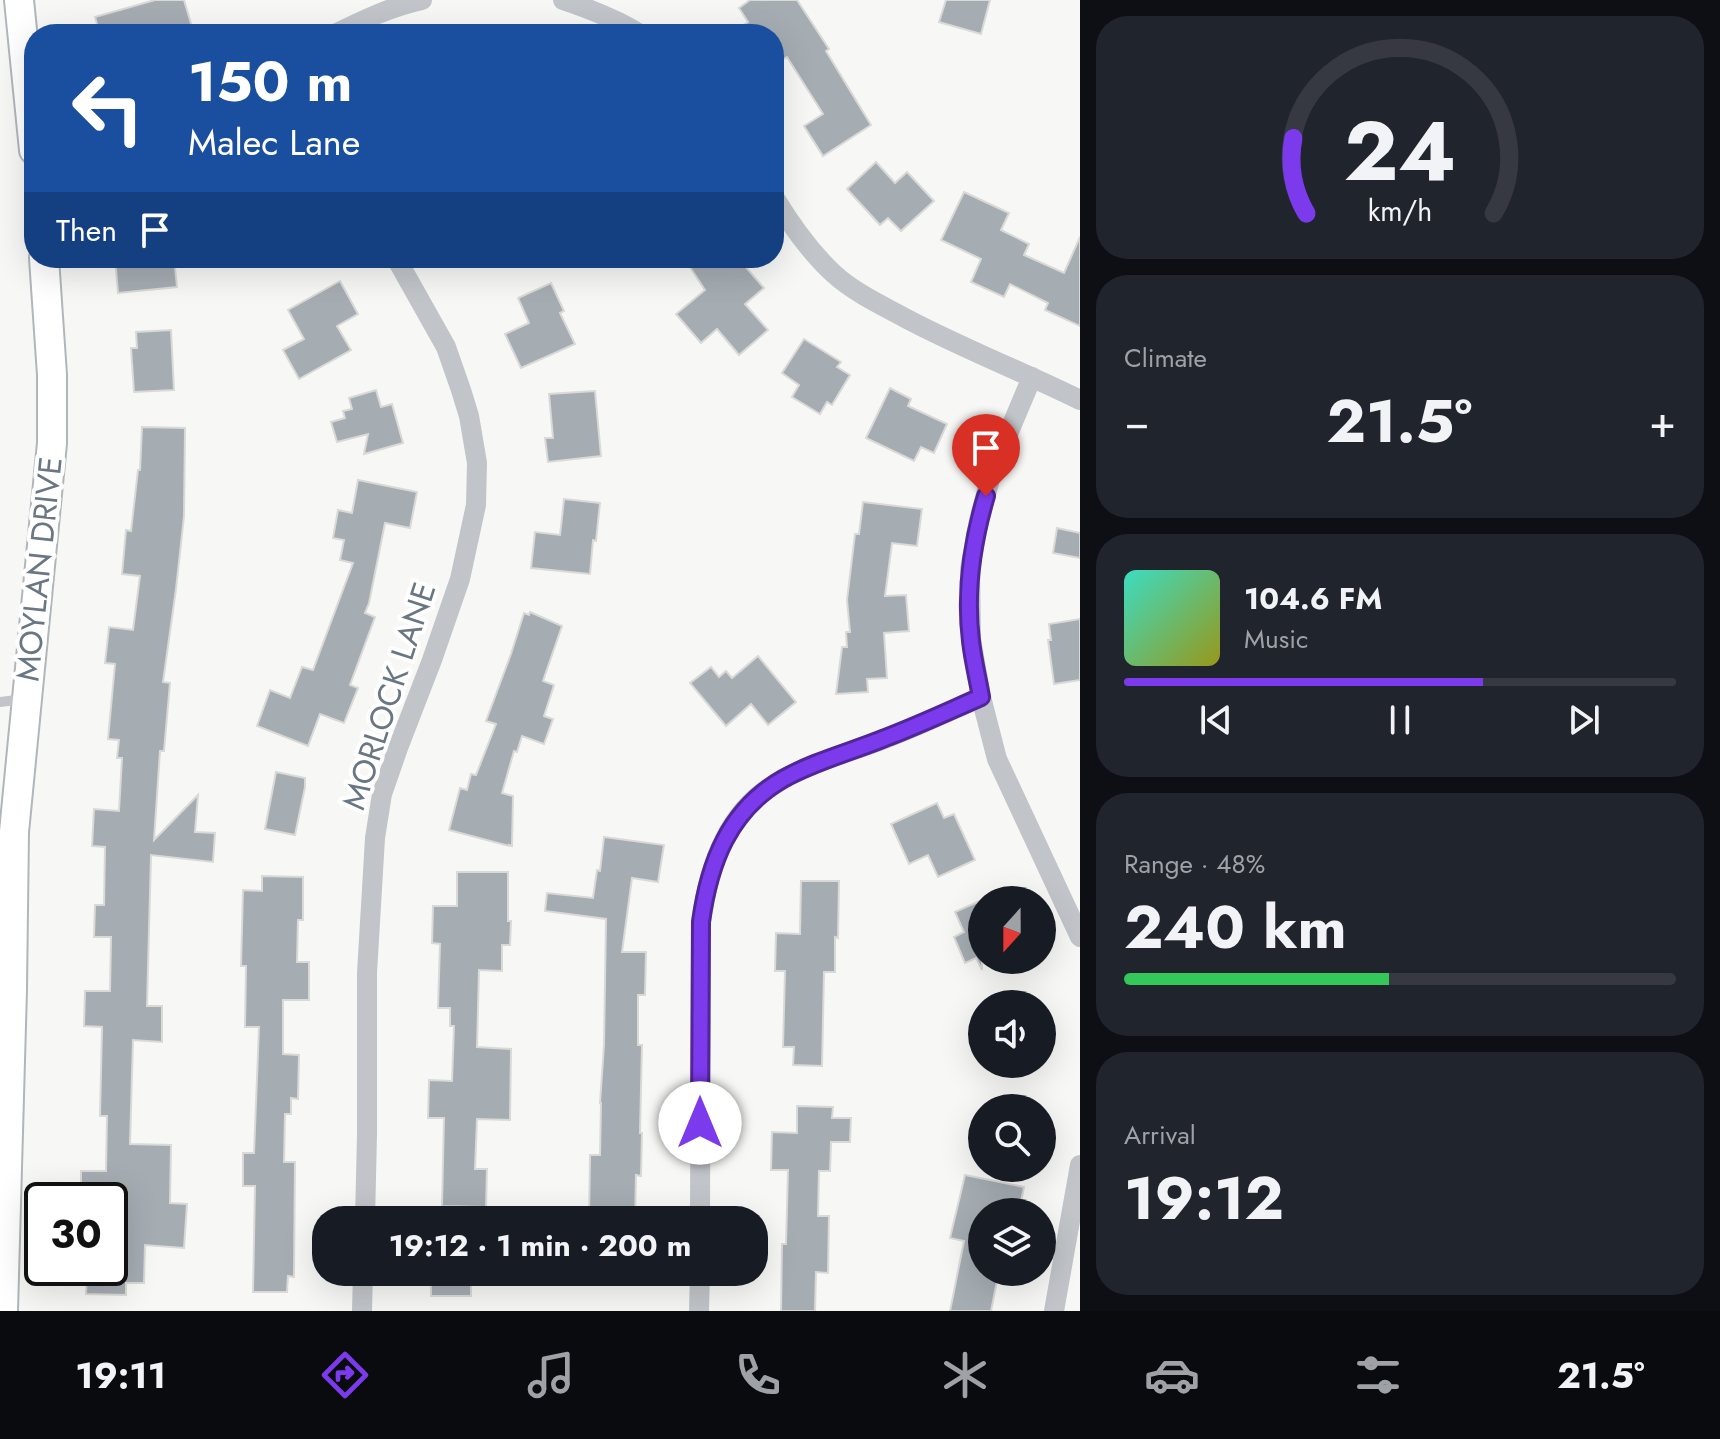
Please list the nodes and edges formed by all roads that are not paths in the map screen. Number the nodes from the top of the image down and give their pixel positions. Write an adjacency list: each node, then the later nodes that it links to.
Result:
1 (19, 0): 4 (street); 7 (street)
2 (422, 0): 5 (street)
3 (563, 0): 6 (street)
4 (0, 4)
5 (355, 24)
6 (624, 24)
7 (24, 50)
8 (784, 212): 11 (street)
9 (45, 268): 14 (street, MOYLAN DRIVE)
10 (402, 268): 18 (street, MORLOCK LANE)
11 (1032, 377): 12 (street); 13 (street)
12 (1080, 400)
13 (981, 697): 15 (street); 19 (street)
14 (13, 700): 16 (street, MOYLAN DRIVE)
15 (1080, 937)
16 (6, 969): 22 (street, MOYLAN DRIVE)
17 (1080, 1165): 25 (street)
18 (365, 1206)
19 (700, 1206)
20 (363, 1286): 23 (street)
21 (700, 1286): 24 (street)
22 (3, 1311)
23 (362, 1311)
24 (699, 1311)
25 (1054, 1311)

